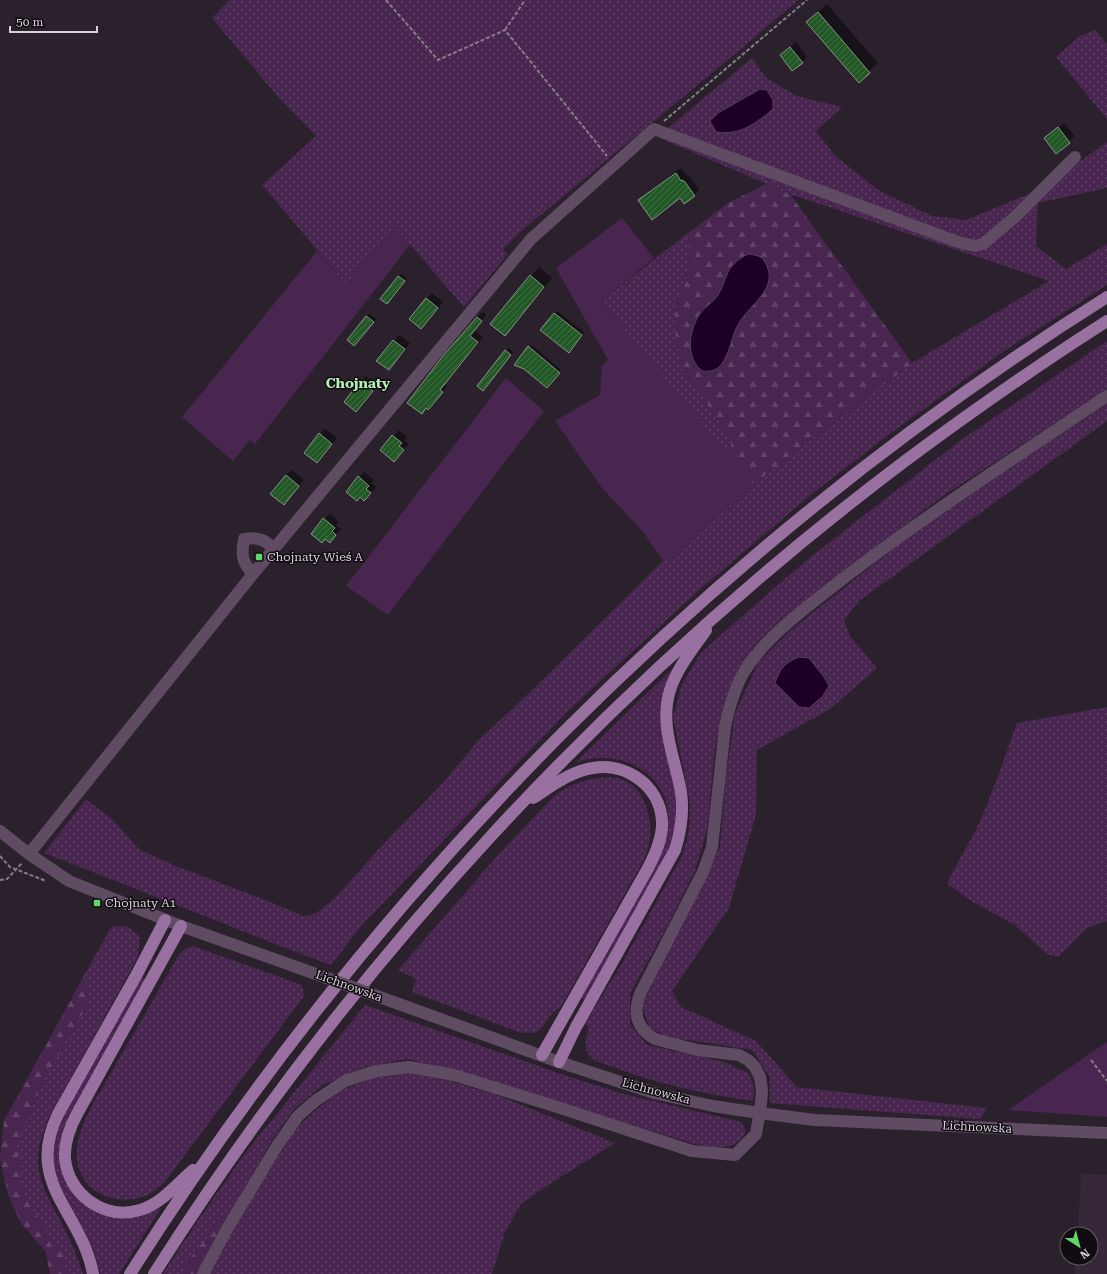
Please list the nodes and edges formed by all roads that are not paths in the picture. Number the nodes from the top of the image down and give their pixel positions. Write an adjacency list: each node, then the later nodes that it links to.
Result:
1 (1076, 157): 5 (street)
2 (1107, 297): 17 (main road)
3 (1107, 321): 7 (main road)
4 (1107, 396): 15 (street)
5 (274, 550): 6 (street); 6 (street)
6 (253, 574): 10 (street)
7 (720, 612): 8 (main road); 14 (main road)
8 (517, 808): 13 (main road); 20 (main road)
9 (0, 831): 10 (street, Lichnowska)
10 (29, 854): 11 (street, Lichnowska)
11 (165, 920): 12 (street, Lichnowska); 18 (main road)
12 (181, 926): 13 (street, Lichnowska, bridge); 17 (main road)
13 (542, 1055): 14 (street, Lichnowska)
14 (559, 1062): 15 (street, Lichnowska)
15 (759, 1113): 16 (street, Lichnowska); 21 (street)
16 (1107, 1133)
17 (210, 1154): 19 (main road)
18 (93, 1274)
19 (130, 1274)
20 (154, 1274)
21 (203, 1274)

